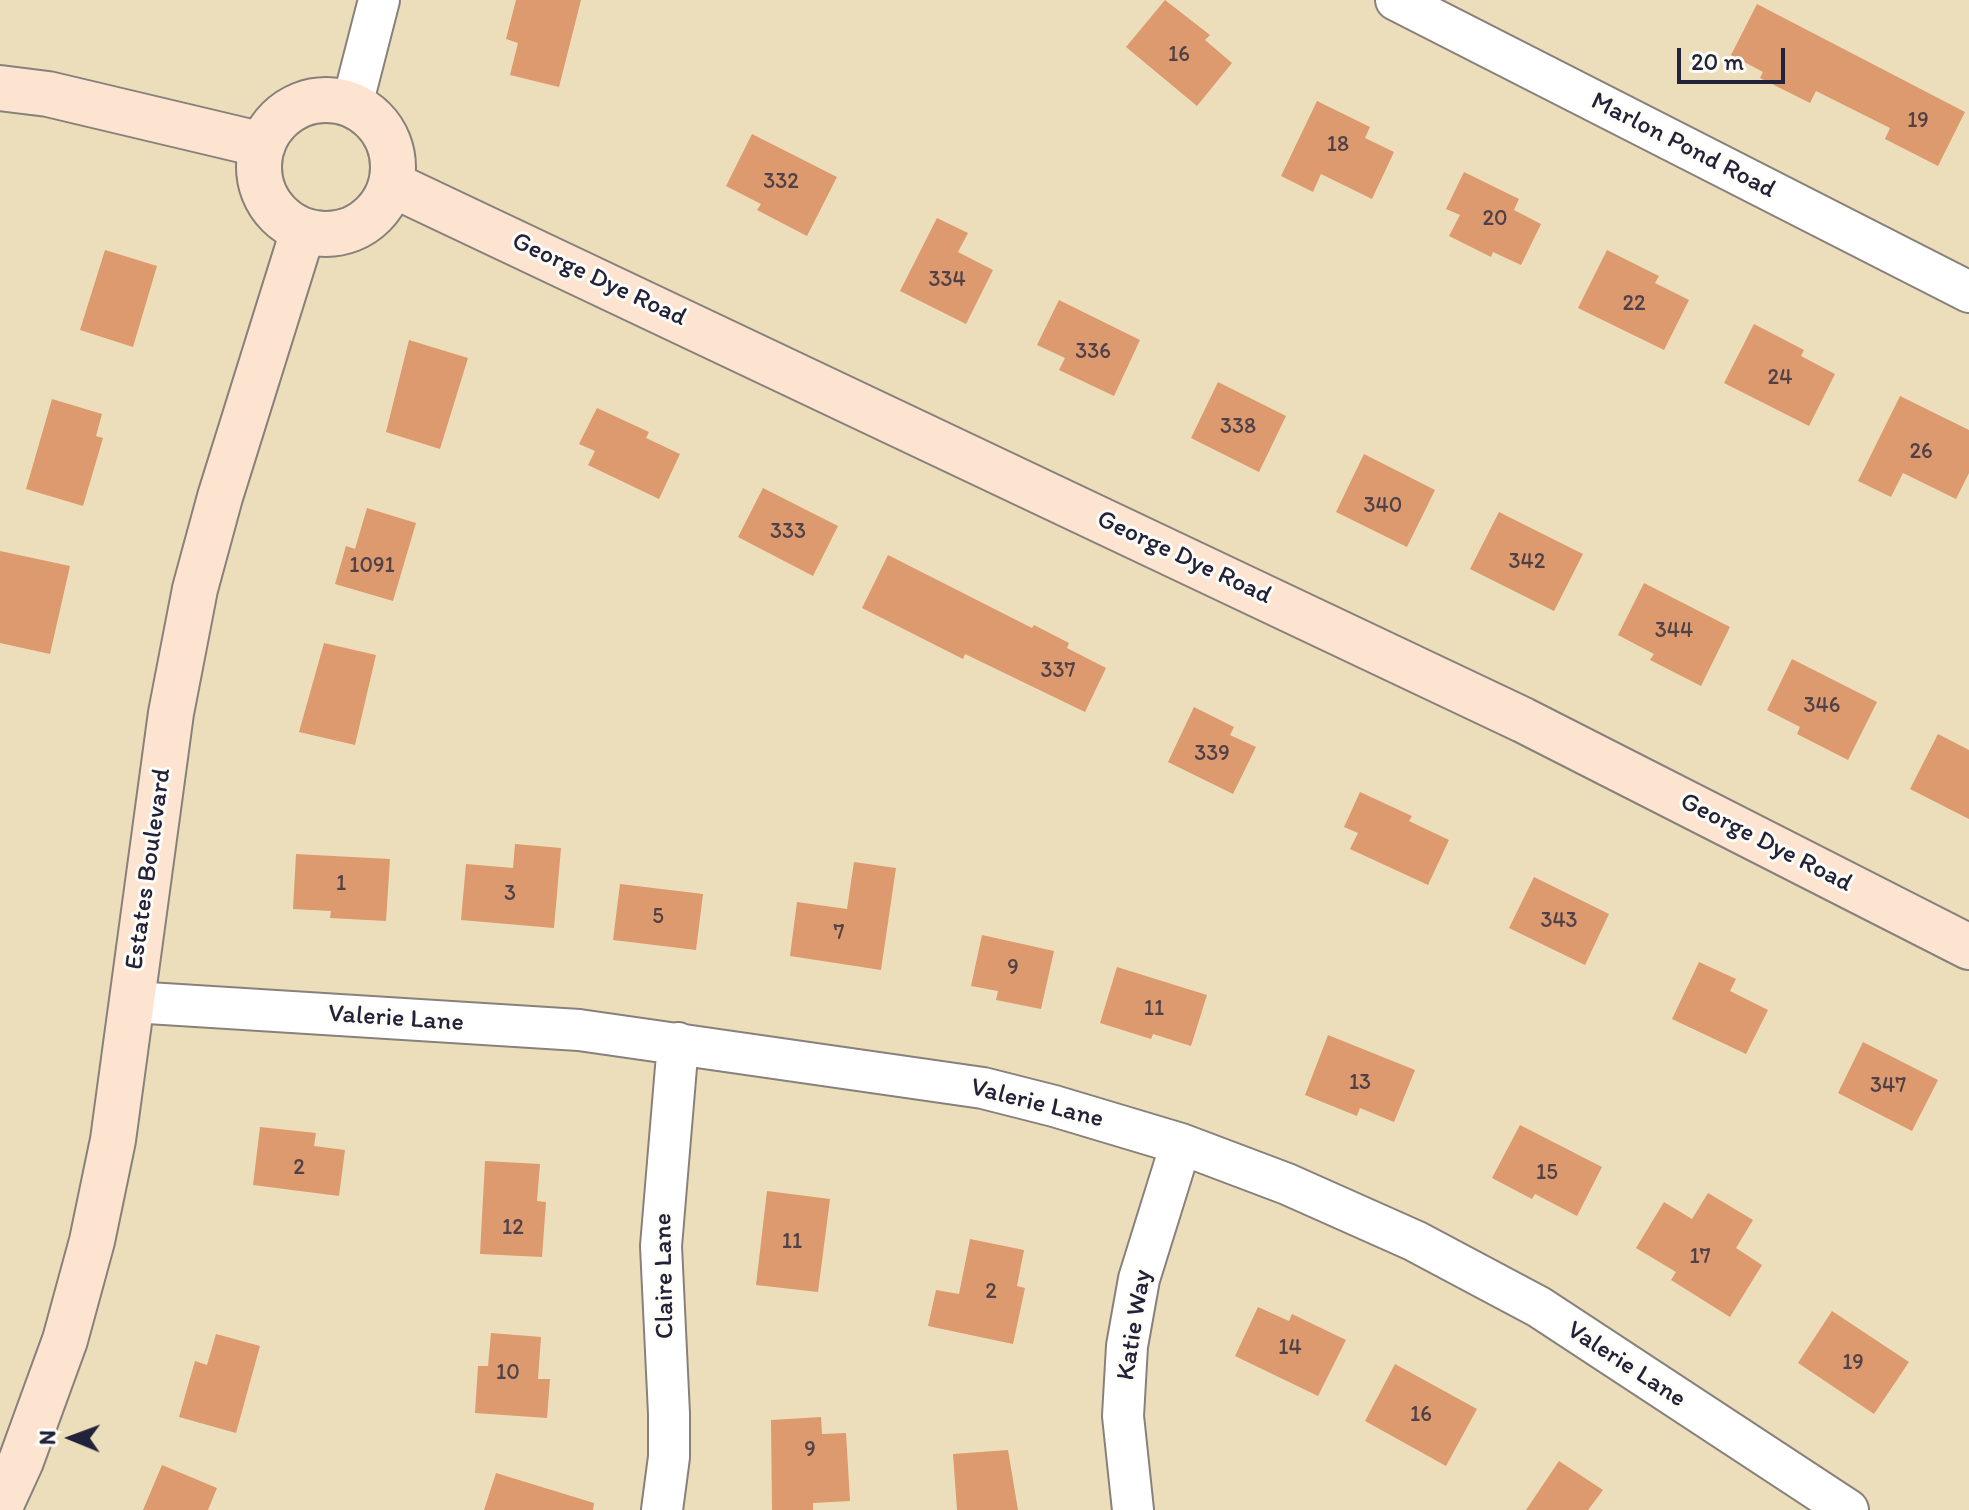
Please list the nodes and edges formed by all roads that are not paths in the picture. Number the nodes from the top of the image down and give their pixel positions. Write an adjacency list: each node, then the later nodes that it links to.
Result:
1 (379, 0): 4 (street)
2 (1396, 0): 8 (street, Marlon Pond Road)
3 (0, 88): 5 (street)
4 (352, 105): 5 (street); 6 (street)
5 (263, 145): 7 (street)
6 (391, 184): 7 (street); 9 (street, George Dye Road)
7 (303, 231): 10 (street, Estates Boulevard)
8 (1969, 292)
9 (1969, 947)
10 (132, 1002): 11 (street, Valerie Lane); 13 (street, Estates Boulevard)
11 (678, 1043): 12 (street, Valerie Lane); 14 (street, Claire Lane)
12 (1181, 1144): 15 (street, Katie Way); 16 (street, Valerie Lane)
13 (0, 1507)
14 (662, 1510)
15 (1133, 1510)
16 (1848, 1510)

